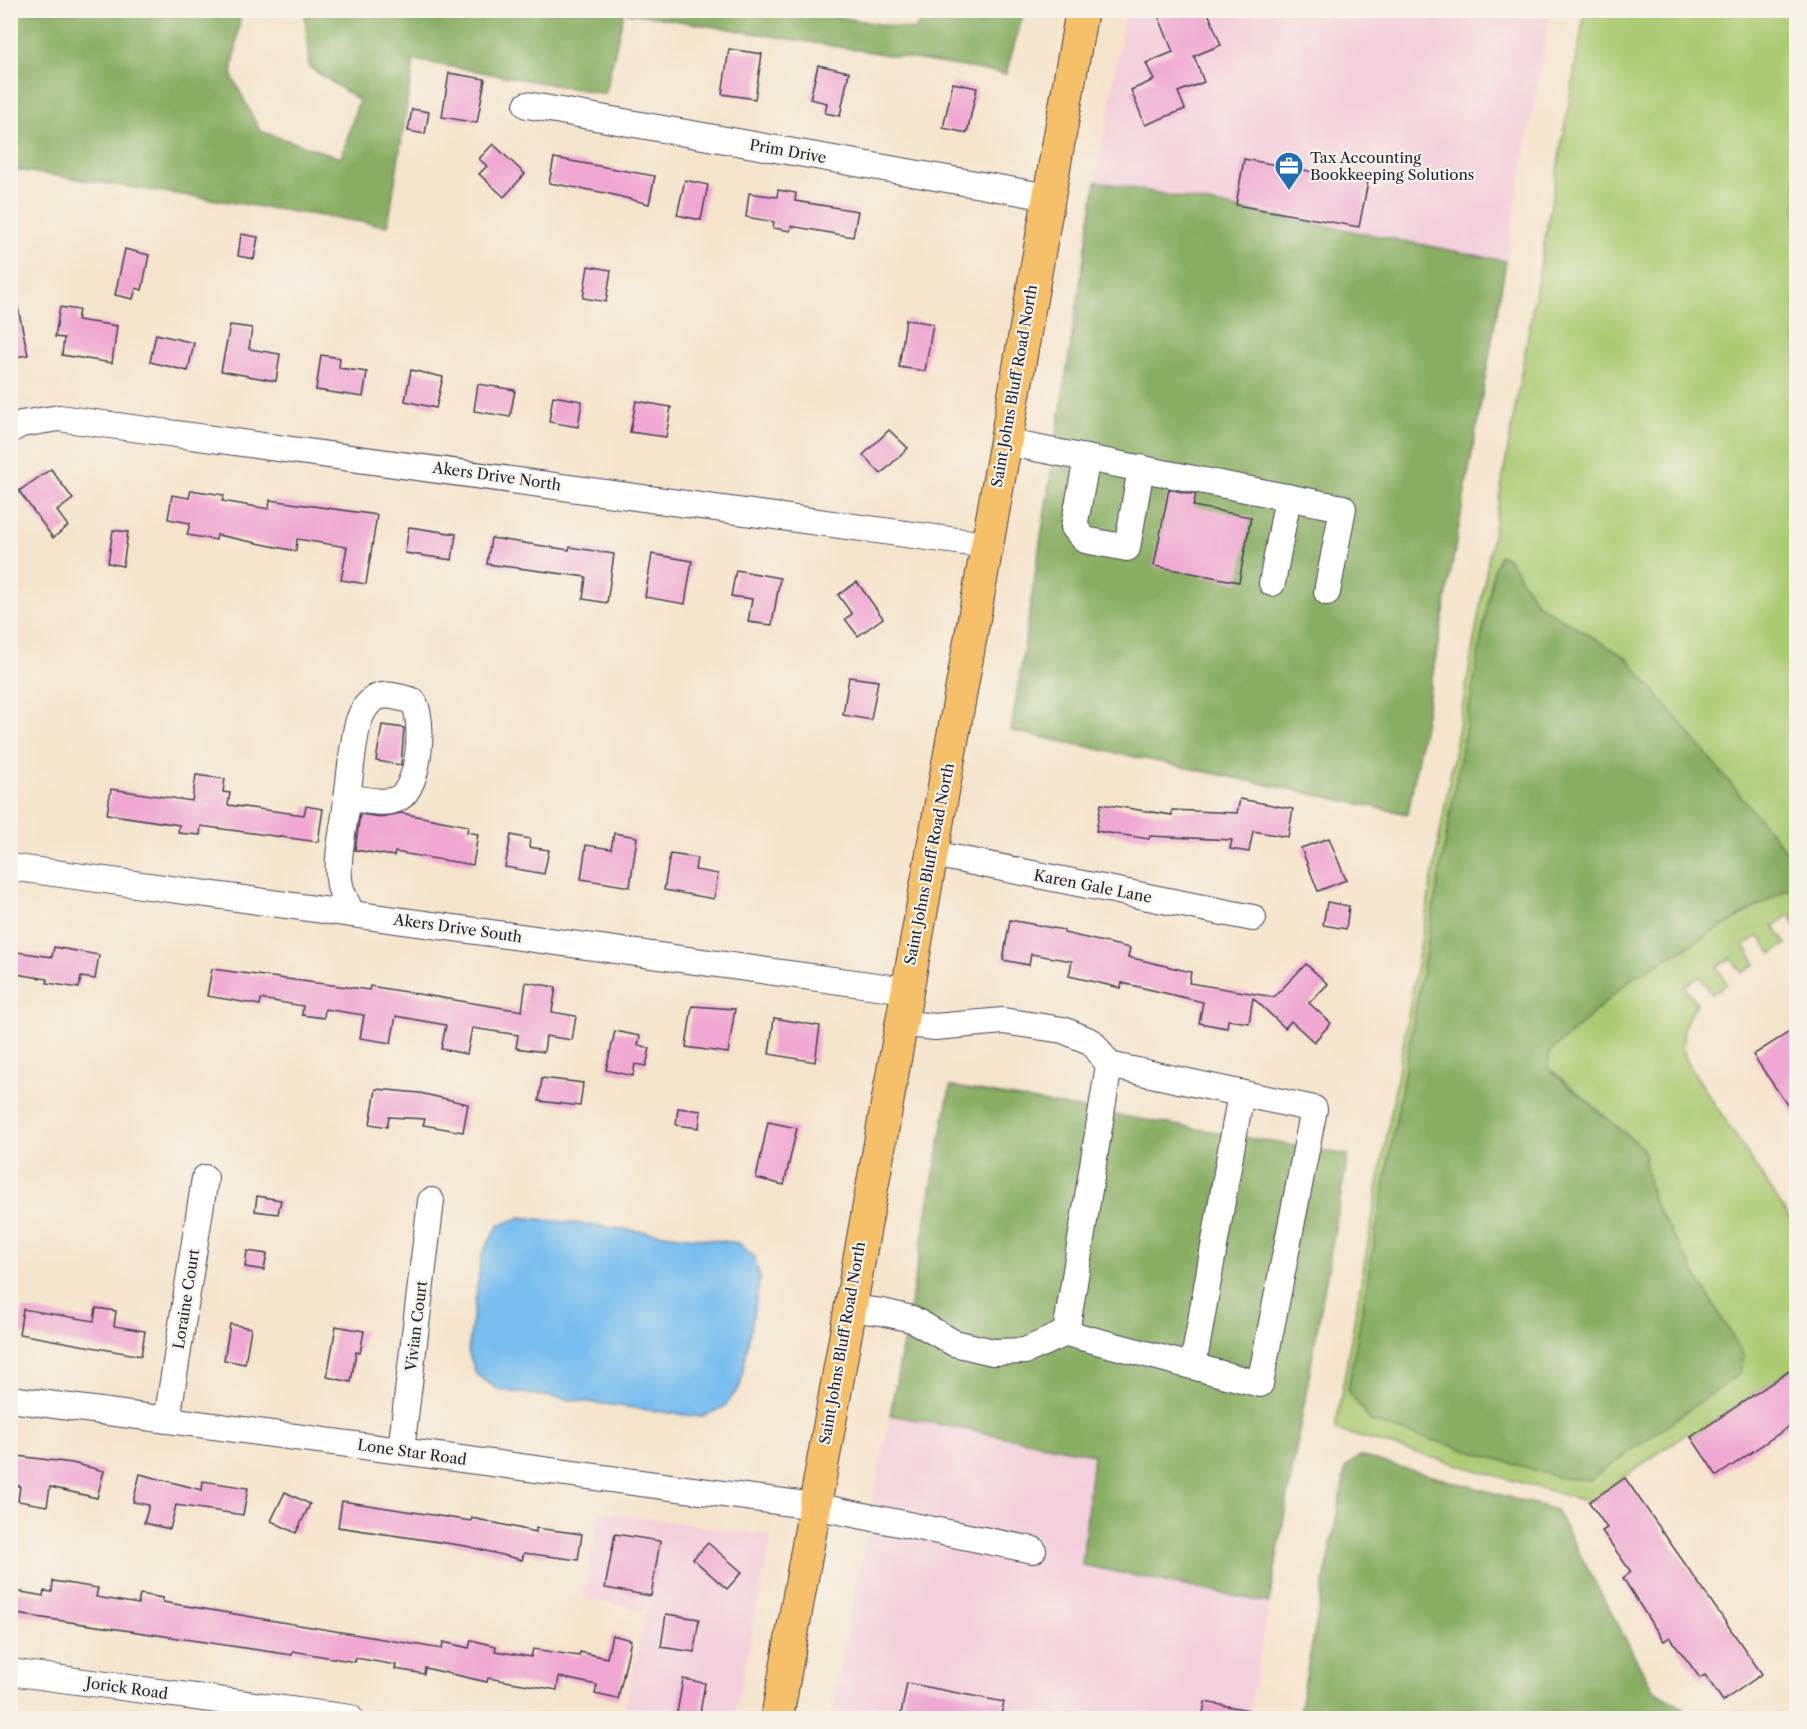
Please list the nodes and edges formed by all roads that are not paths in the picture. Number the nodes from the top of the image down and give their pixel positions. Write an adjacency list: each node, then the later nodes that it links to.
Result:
1 (1082, 10): 3 (main road, Saint Johns Bluff Road North)
2 (527, 105): 3 (street, Prim Drive)
3 (1049, 197): 5 (main road, Saint Johns Bluff Road North)
4 (10, 430): 9 (street, Akers Drive North)
5 (1004, 442): 6 (street); 9 (main road, Saint Johns Bluff Road North)
6 (1087, 458): 7 (street); 7 (street)
7 (1141, 468): 8 (street)
8 (1288, 497): 10 (street); 11 (street)
9 (986, 545): 13 (main road, Saint Johns Bluff Road North)
10 (1272, 583)
11 (1327, 592)
12 (347, 797): 15 (street)
13 (933, 854): 16 (street, Karen Gale Lane); 17 (main road, Saint Johns Bluff Road North)
14 (10, 867): 15 (street, Akers Drive South)
15 (352, 914): 17 (street, Akers Drive South)
16 (1253, 918)
17 (906, 990): 18 (main road, Saint Johns Bluff Road North)
18 (899, 1023): 19 (street); 23 (main road, Saint Johns Bluff Road North)
19 (1109, 1065): 20 (street); 24 (street)
20 (1241, 1093): 25 (street); 25 (street)
21 (205, 1178): 27 (street, Loraine Court)
22 (431, 1201): 28 (street, Vivian Court)
23 (848, 1308): 24 (street); 29 (main road, Saint Johns Bluff Road North)
24 (1066, 1333): 25 (street)
25 (1193, 1366)
26 (10, 1399): 27 (street, Lone Star Road)
27 (167, 1420): 28 (street, Lone Star Road)
28 (401, 1450): 29 (street, Lone Star Road)
29 (814, 1506): 30 (street, Lone Star Road); 34 (main road, Saint Johns Bluff Road North)
30 (1033, 1550)
31 (10, 1672): 32 (street, Jorick Road)
32 (213, 1709): 33 (street, Jorick Road)
33 (350, 1719)
34 (777, 1719)

